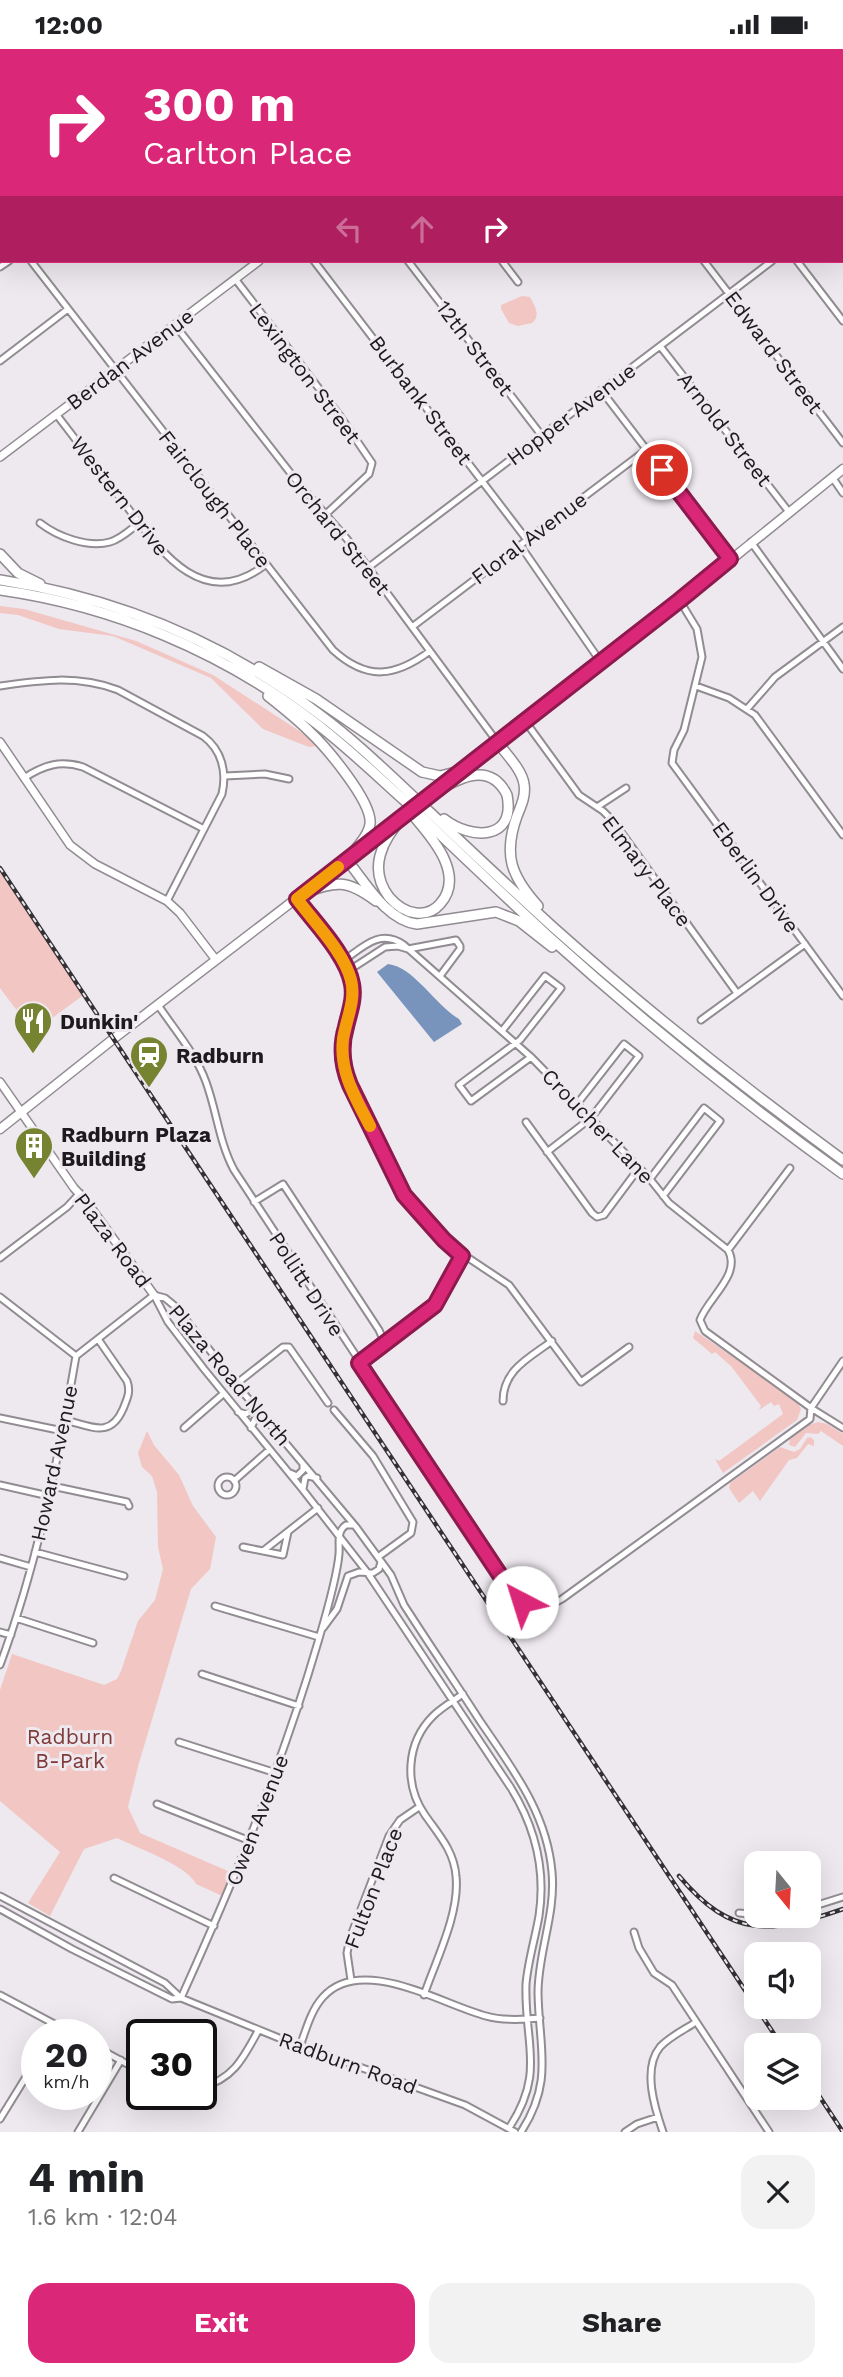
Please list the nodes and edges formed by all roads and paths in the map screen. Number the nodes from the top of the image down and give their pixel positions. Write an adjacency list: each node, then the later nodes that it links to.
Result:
1 (33, 263): 12 (street, Fairclough Place)
2 (257, 263): 9 (street, Berdan Avenue)
3 (316, 263): 26 (street, Burbank Street)
4 (410, 263): 20 (street, 12th Street)
5 (504, 263): 10 (street)
6 (706, 263): 11 (street, Edward Street)
7 (769, 263): 11 (street, Hopper Avenue)
8 (799, 263): 13 (street)
9 (236, 280): 14 (street, Berdan Avenue); 29 (street, Lexington Street)
10 (518, 282)
11 (729, 293): 15 (street, Hopper Avenue); 21 (street, Edward Street)
12 (68, 309): 16 (street); 17 (street, Fairclough Place)
13 (843, 321)
14 (175, 325): 17 (street, Berdan Avenue); 29 (street, Orchard Street)
15 (660, 346): 18 (street, Hopper Avenue); 28 (street, Arnold Street)
16 (0, 361)
17 (114, 369): 19 (street, Berdan Avenue); 37 (street, Fairclough Place)
18 (601, 390): 20 (street, Hopper Avenue); 22 (street)
19 (56, 414): 23 (street, Berdan Avenue); 31 (street, Western Drive)
20 (542, 436): 26 (street, Hopper Avenue)
21 (843, 443)
22 (646, 450): 32 (street, Floral Avenue); 36 (street)
23 (0, 457)
24 (843, 469): 25 (main road)
25 (832, 477): 27 (street); 28 (main road)
26 (482, 481): 32 (street, Burbank Street); 38 (street, Hopper Avenue)
27 (843, 493)
28 (789, 512): 33 (main road)
29 (326, 514): 38 (street, Orchard Street)
30 (40, 523): 31 (street)
31 (139, 523): 37 (street, Western Drive)
32 (527, 540): 34 (street, Floral Avenue)
33 (751, 543): 36 (main road); 45 (street)
34 (520, 545): 43 (street, Floral Avenue); 48 (street)
35 (0, 554): 41 (highway)
36 (730, 559): 42 (main road)
37 (265, 565): 46 (street, Fairclough Place)
38 (369, 567): 43 (street, Orchard Street)
39 (0, 580): 41 (highway)
40 (0, 590): 47 (highway)
41 (85, 598): 47 (highway)
42 (680, 600): 48 (main road); 51 (street)
43 (412, 627): 46 (street, Orchard Street)
44 (843, 627): 45 (street)
45 (823, 641): 49 (street); 52 (street)
46 (430, 651): 55 (street, Orchard Street)
47 (216, 654): 56 (highway); 60 (highway); 67 (highway)
48 (600, 661): 53 (main road)
49 (843, 669)
50 (0, 685): 57 (street)
51 (696, 686): 52 (street); 71 (street, Eberlin Drive)
52 (747, 709): 66 (street)
53 (525, 721): 55 (main road); 63 (street, Elmary Place)
54 (0, 742): 58 (street)
55 (498, 743): 56 (main road); 73 (highway)
56 (460, 771): 62 (main road)
57 (225, 776): 59 (street); 65 (street)
58 (24, 778): 65 (street); 69 (street)
59 (289, 779)
60 (388, 780): 62 (highway); 64 (highway); 73 (highway); 80 (highway)
61 (626, 788): 63 (street)
62 (429, 796): 64 (main road, bridge)
63 (597, 807): 78 (street, Elmary Place)
64 (404, 816): 67 (main road)
65 (204, 829): 69 (street)
66 (843, 835)
67 (347, 860): 68 (main road); 70 (highway)
68 (300, 896): 70 (highway); 74 (main road); 75 (street)
69 (167, 901): 74 (street)
70 (393, 914): 80 (highway)
71 (805, 944): 78 (street); 79 (street, Eberlin Drive)
72 (408, 949): 75 (street, Croucher Lane); 76 (street); 77 (street, Croucher Lane); 77 (street)
73 (580, 950): 93 (highway)
74 (216, 960): 81 (main road)
75 (343, 961): 76 (street)
76 (348, 971): 102 (street)
77 (440, 976): 83 (street, Croucher Lane)
78 (737, 993): 82 (street)
79 (843, 996)
80 (619, 999): 96 (highway)
81 (158, 1005): 88 (main road); 100 (street, Pollitt Drive)
82 (701, 1020)
83 (502, 1031): 84 (street, Croucher Lane); 84 (street)
84 (516, 1043): 85 (street, Croucher Lane); 85 (street)
85 (531, 1057): 87 (street, Croucher Lane)
86 (0, 1082): 88 (street, Plaza Road)
87 (577, 1104): 89 (street, Croucher Lane); 89 (street)
88 (22, 1112): 91 (main road); 98 (street, Plaza Road)
89 (591, 1118): 92 (street); 94 (street, Croucher Lane)
90 (526, 1122): 92 (street)
91 (0, 1129)
92 (547, 1151): 94 (street)
93 (843, 1160)
94 (639, 1168): 97 (street, Croucher Lane)
95 (790, 1168): 101 (street)
96 (843, 1174)
97 (650, 1179): 99 (street, Croucher Lane); 99 (street)
98 (80, 1193): 103 (street); 104 (street, Plaza Road)
99 (663, 1196): 101 (street, Croucher Lane)
100 (254, 1202): 108 (street); 113 (street, Pollitt Drive)
101 (728, 1250): 120 (street)
102 (462, 1256): 107 (street); 108 (street)
103 (0, 1258)
104 (154, 1295): 106 (street, Howard Avenue); 112 (street, Plaza Road North); 114 (street, Plaza Road North)
105 (0, 1297): 110 (street)
106 (98, 1339): 110 (street, Howard Avenue); 125 (street)
107 (552, 1341): 109 (street); 118 (street)
108 (385, 1344): 113 (street)
109 (629, 1347)
110 (76, 1356): 125 (street, Howard Avenue)
111 (843, 1361): 120 (street, Pollitt Drive)
112 (220, 1363): 114 (street); 115 (street, Plaza Road North)
113 (359, 1363): 120 (street, Pollitt Drive)
114 (207, 1373): 116 (street, Plaza Road North)
115 (236, 1384): 117 (street, Plaza Road North); 119 (street)
116 (223, 1394): 122 (street, Plaza Road North); 126 (street)
117 (251, 1401): 122 (street); 123 (street, Plaza Road North)
118 (503, 1401)
119 (328, 1403)
120 (811, 1408): 127 (street)
121 (334, 1410): 148 (street)
122 (238, 1412): 128 (street, Plaza Road North)
123 (265, 1417): 128 (street); 131 (street, Plaza Road North)
124 (0, 1418): 129 (street)
125 (65, 1420): 129 (street, Howard Avenue)
126 (184, 1427)
127 (843, 1428)
128 (251, 1429): 130 (street, Plaza Road North)
129 (63, 1431): 136 (street, Howard Avenue)
130 (270, 1450): 132 (street, Plaza Road North); 134 (street)
131 (302, 1461): 132 (street); 133 (street, Plaza Road North)
132 (288, 1472): 137 (street, Plaza Road North)
133 (317, 1478): 137 (street); 141 (street, Plaza Road North)
134 (234, 1481)
135 (0, 1485): 138 (street)
136 (52, 1486): 138 (street, Howard Avenue); 139 (street)
137 (303, 1490): 140 (street, Plaza Road North)
138 (50, 1496): 146 (street, Howard Avenue)
139 (129, 1506)
140 (318, 1508): 142 (street); 143 (street, Plaza Road North)
141 (356, 1527): 143 (street); 148 (street, Plaza Road North)
142 (288, 1532): 145 (street); 145 (street)
143 (339, 1536): 150 (street, Plaza Road North); 156 (street, Owen Avenue)
144 (243, 1546): 145 (street)
145 (263, 1551)
146 (35, 1552): 149 (street, Howard Avenue); 151 (street)
147 (0, 1558): 149 (street)
148 (379, 1559): 150 (street, Owen Avenue); 160 (street, Plaza Road North)
149 (31, 1567): 153 (street, Howard Avenue)
150 (366, 1572): 156 (street, Owen Avenue); 161 (street, Plaza Road North)
151 (124, 1576)
152 (215, 1606): 156 (street)
153 (16, 1618): 155 (street, Howard Avenue); 157 (street)
154 (0, 1632): 155 (street)
155 (11, 1635): 158 (street, Howard Avenue)
156 (319, 1637): 162 (street, Owen Avenue)
157 (93, 1643)
158 (0, 1665)
159 (202, 1674): 162 (street)
160 (463, 1694): 161 (street); 168 (street, Plaza Road North)
161 (453, 1701): 166 (street); 169 (street, Plaza Road North)
162 (299, 1706): 164 (street, Owen Avenue)
163 (178, 1742): 164 (street)
164 (276, 1773): 167 (street, Owen Avenue)
165 (157, 1804): 167 (street)
166 (419, 1807): 179 (street, Fulton Place); 181 (street)
167 (250, 1841): 177 (street, Owen Avenue)
168 (549, 1850): 169 (street); 183 (street, Plaza Road North)
169 (538, 1853): 185 (street, Plaza Road North)
170 (114, 1878): 177 (street)
171 (0, 1896): 182 (street, Radburn Road)
172 (843, 1897): 173 (street)
173 (821, 1904)
174 (0, 1909): 182 (street, Radburn Road)
175 (739, 1913): 176 (street)
176 (744, 1913)
177 (214, 1926): 182 (street, Owen Avenue)
178 (634, 1933): 186 (street)
179 (351, 1980): 181 (street); 188 (street)
180 (0, 1994): 184 (street)
181 (424, 1995): 185 (street)
182 (181, 1998): 187 (street, Radburn Road)
183 (540, 2018): 185 (street); 200 (street, Plaza Road North)
184 (47, 2019)
185 (528, 2019): 197 (street, Plaza Road North)
186 (696, 2022): 194 (street); 203 (street)
187 (258, 2031): 188 (street, Radburn Road); 192 (street)
188 (300, 2046): 196 (street, Radburn Road)
189 (112, 2055): 190 (street)
190 (121, 2060): 191 (street); 199 (street)
191 (126, 2063)
192 (217, 2081)
193 (21, 2085): 195 (street)
194 (658, 2117): 201 (street); 202 (street)
195 (0, 2119)
196 (501, 2123): 197 (street, Radburn Road); 198 (street)
197 (512, 2130)
198 (496, 2131)
199 (78, 2132)
200 (521, 2132)
201 (625, 2132)
202 (663, 2132)
203 (769, 2132)

